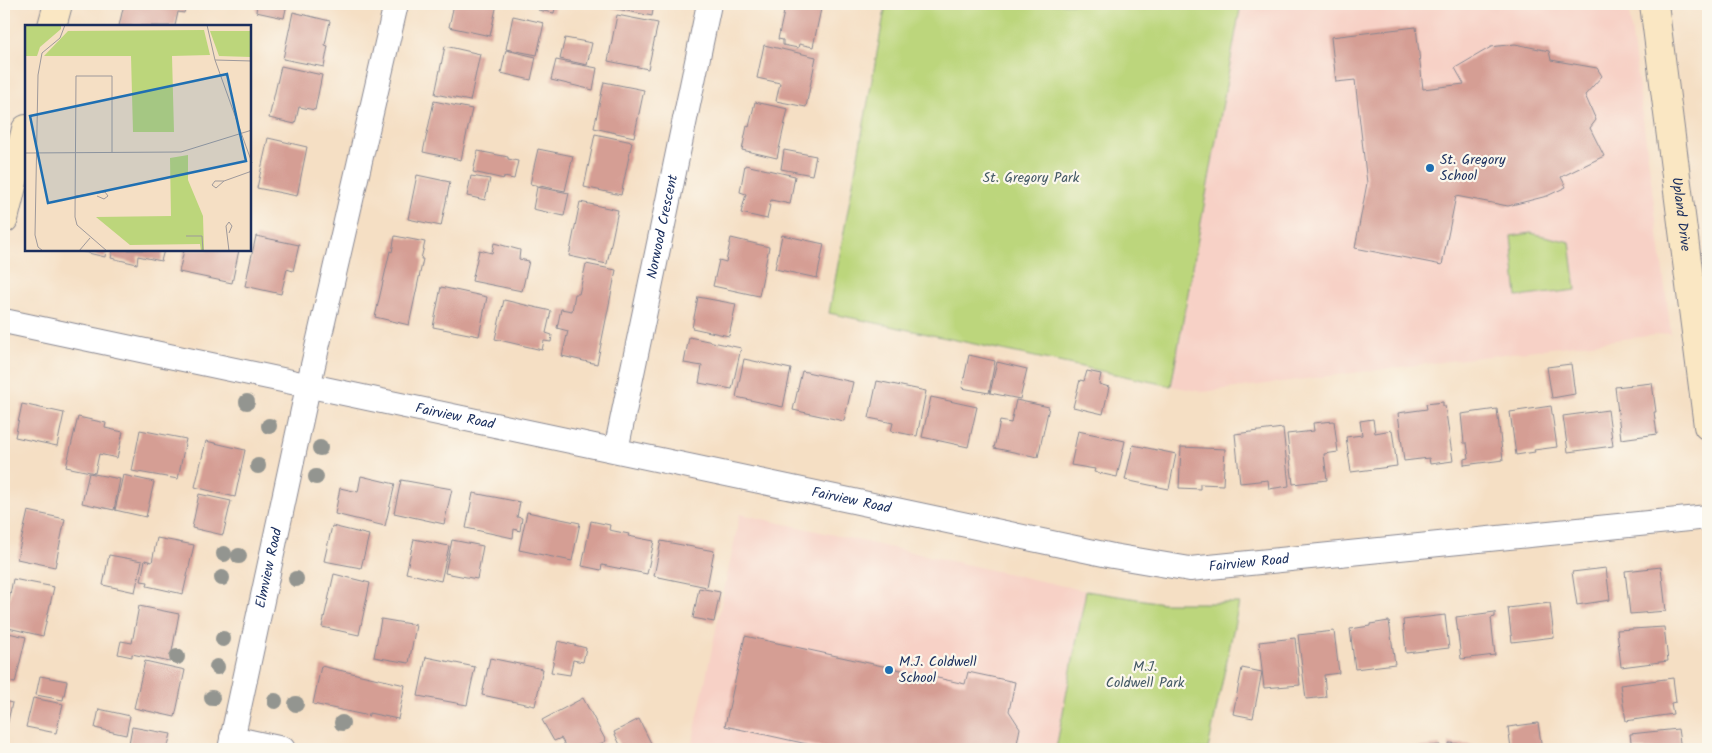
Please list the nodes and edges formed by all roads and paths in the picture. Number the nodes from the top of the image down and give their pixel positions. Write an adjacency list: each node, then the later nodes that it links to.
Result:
1 (58, 4): 5 (street)
2 (396, 4): 9 (street)
3 (709, 4): 11 (street, Norwood Crescent)
4 (1654, 4): 10 (street, Upland Drive)
5 (52, 25)
6 (25, 133): 7 (street)
7 (4, 219)
8 (4, 321): 9 (street, Fairview Road)
9 (308, 387): 11 (street, Fairview Road); 13 (street, Elmview Road)
10 (1708, 426)
11 (616, 450): 12 (street, Fairview Road)
12 (1708, 517)
13 (231, 744): 14 (street)
14 (283, 749)

